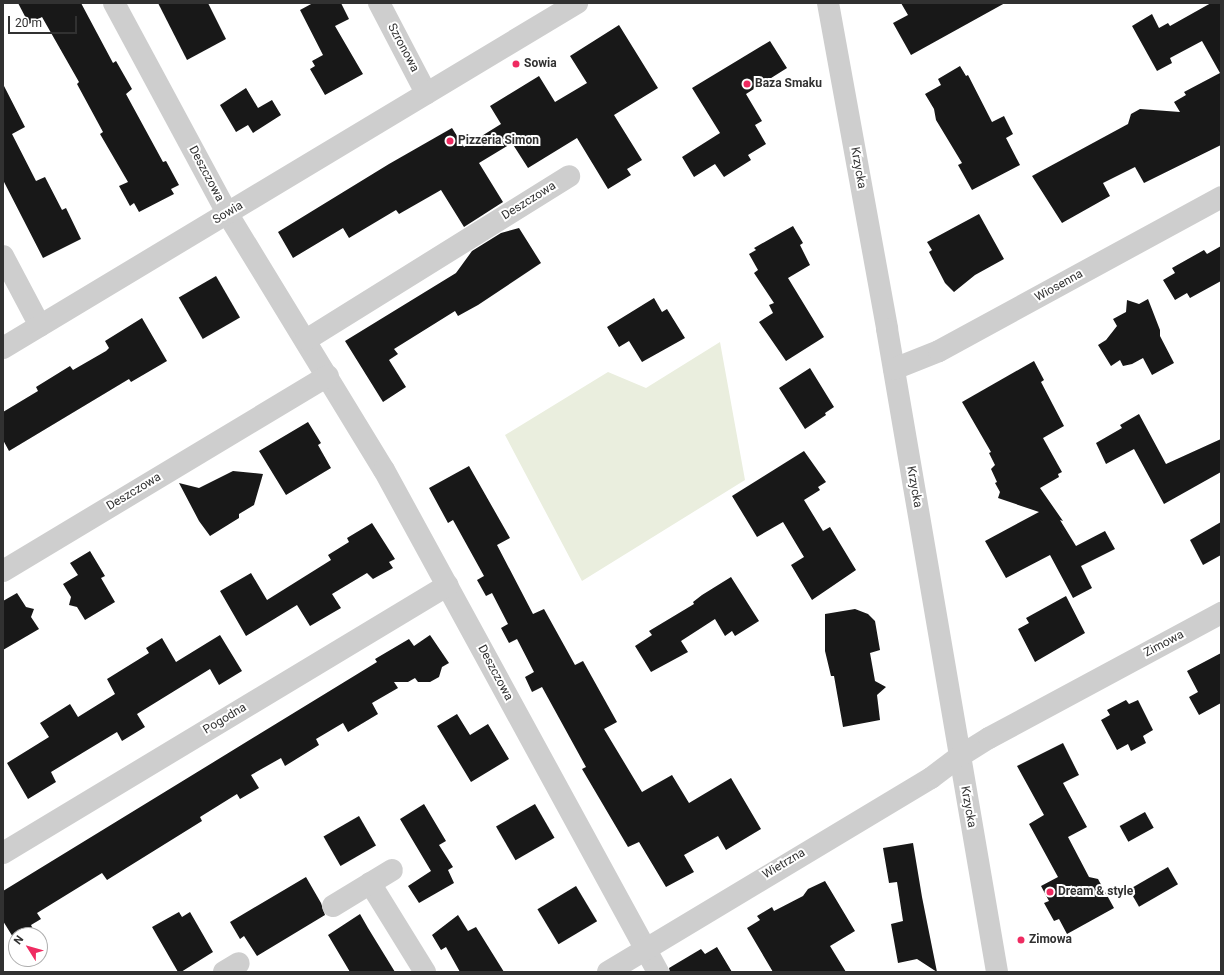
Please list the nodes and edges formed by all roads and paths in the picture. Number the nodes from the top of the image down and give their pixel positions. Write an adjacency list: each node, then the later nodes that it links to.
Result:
1 (114, 3): 8 (street, Deszczowa)
2 (379, 3): 5 (street, Szronowa)
3 (576, 3): 5 (street, Sowia)
4 (828, 3): 13 (street, Krzycka)
5 (426, 93): 8 (street, Sowia)
6 (569, 176): 11 (street, Deszczowa)
7 (1221, 197): 13 (street, Wiosenna)
8 (227, 213): 10 (street, Sowia); 11 (street, Deszczowa)
9 (3, 256): 10 (street)
10 (40, 326): 12 (street, Sowia)
11 (306, 340): 14 (street, Deszczowa)
12 (3, 348)
13 (894, 369): 18 (street, Krzycka)
14 (328, 376): 15 (street, Deszczowa); 16 (street, Deszczowa)
15 (3, 571)
16 (448, 585): 19 (street, Pogodna); 23 (street, Deszczowa)
17 (1221, 613): 18 (street, Zimowa)
18 (960, 756): 23 (street, Wietrzna); 27 (street, Krzycka)
19 (3, 853)
20 (392, 870): 21 (street)
21 (370, 883): 22 (street); 24 (street)
22 (332, 906)
23 (645, 948): 25 (street, Wietrzna); 26 (street, Deszczowa)
24 (425, 972)
25 (608, 972)
26 (658, 972)
27 (997, 972)

